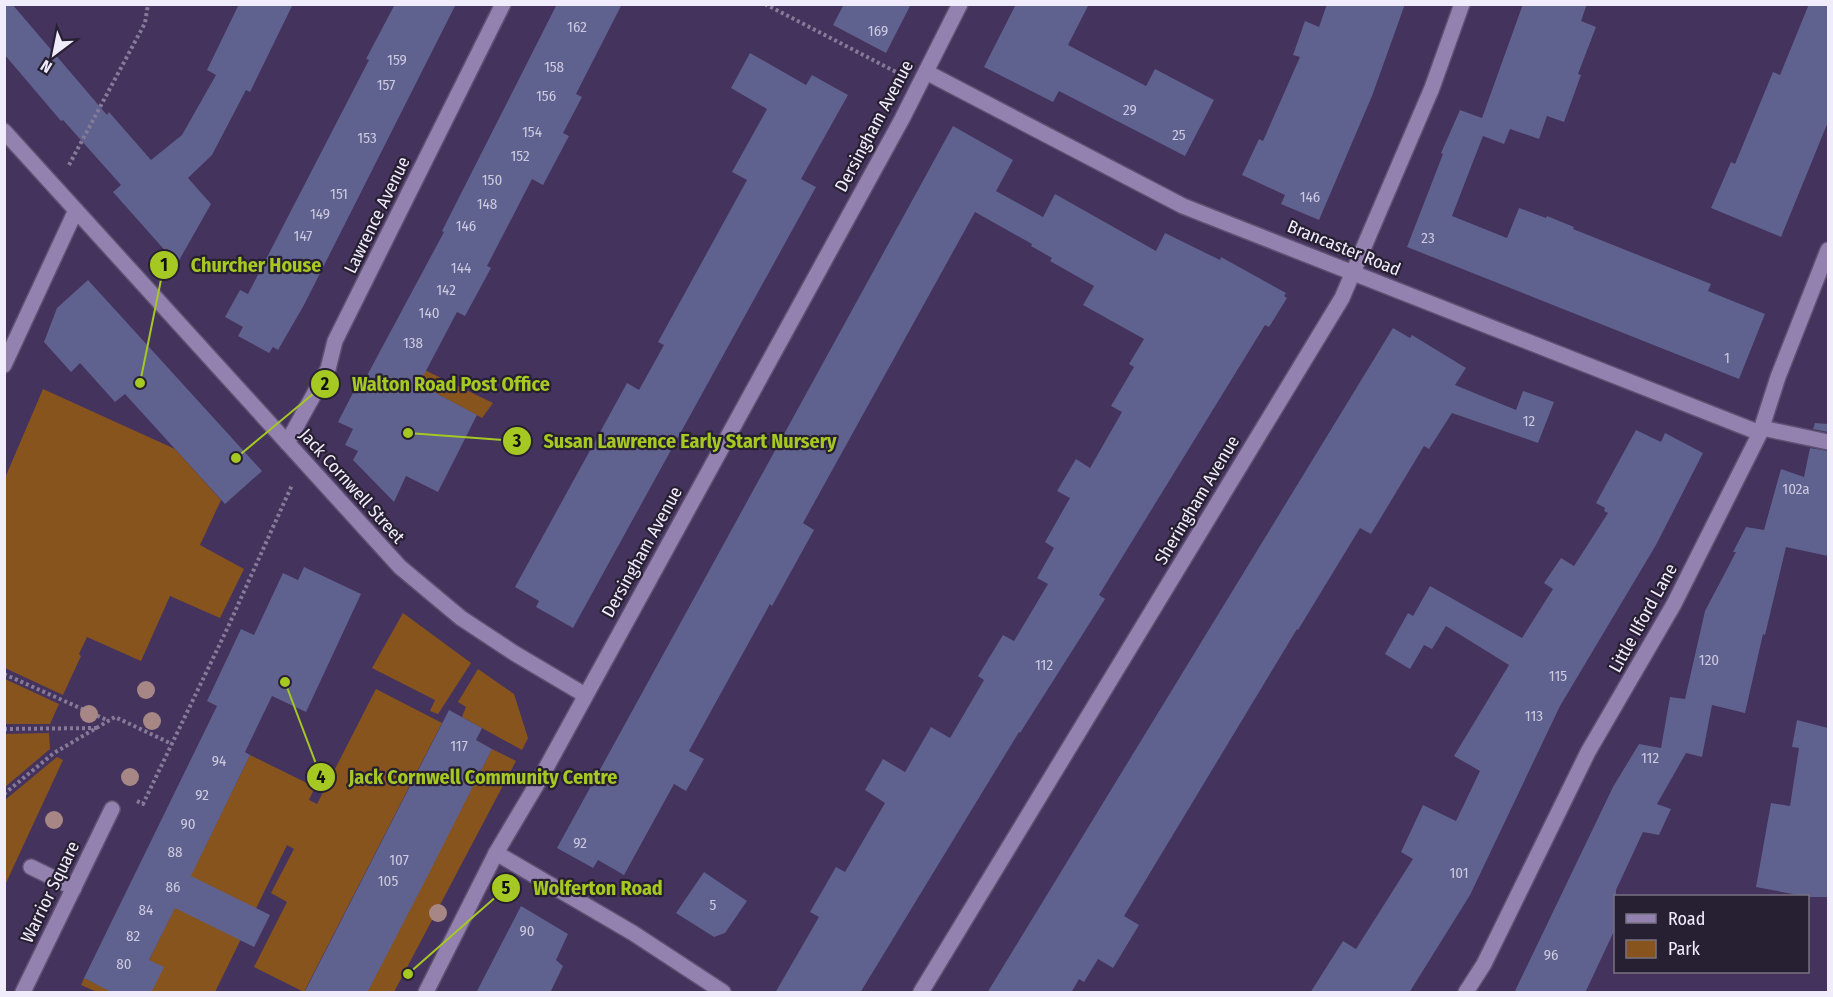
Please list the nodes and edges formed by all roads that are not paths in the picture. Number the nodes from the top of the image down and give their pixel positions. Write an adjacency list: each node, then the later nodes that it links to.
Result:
1 (503, 4): 12 (street, Lawrence Avenue)
2 (960, 4): 4 (street, Dersingham Avenue)
3 (1462, 4): 8 (street, Sheringham Avenue)
4 (923, 78): 8 (street, Brancaster Road); 13 (street, Dersingham Avenue)
5 (4, 132): 6 (street, Jack Cornwell Street)
6 (76, 210): 9 (street); 12 (street, Jack Cornwell Street)
7 (1828, 250): 10 (street, Little Ilford Lane)
8 (1354, 272): 10 (street, Brancaster Road); 21 (street, Sheringham Avenue)
9 (4, 365)
10 (1761, 430): 11 (street, Brancaster Road); 22 (street, Little Ilford Lane)
11 (1828, 442)
12 (287, 443): 13 (street, Jack Cornwell Street)
13 (585, 694): 15 (street, Dersingham Avenue)
14 (112, 809): 17 (street, Warrior Square)
15 (495, 853): 19 (street, Dersingham Avenue); 20 (street)
16 (31, 867): 17 (street)
17 (74, 888): 18 (street, Warrior Square)
18 (23, 993)
19 (426, 993)
20 (723, 993)
21 (921, 993)
22 (1466, 993)

